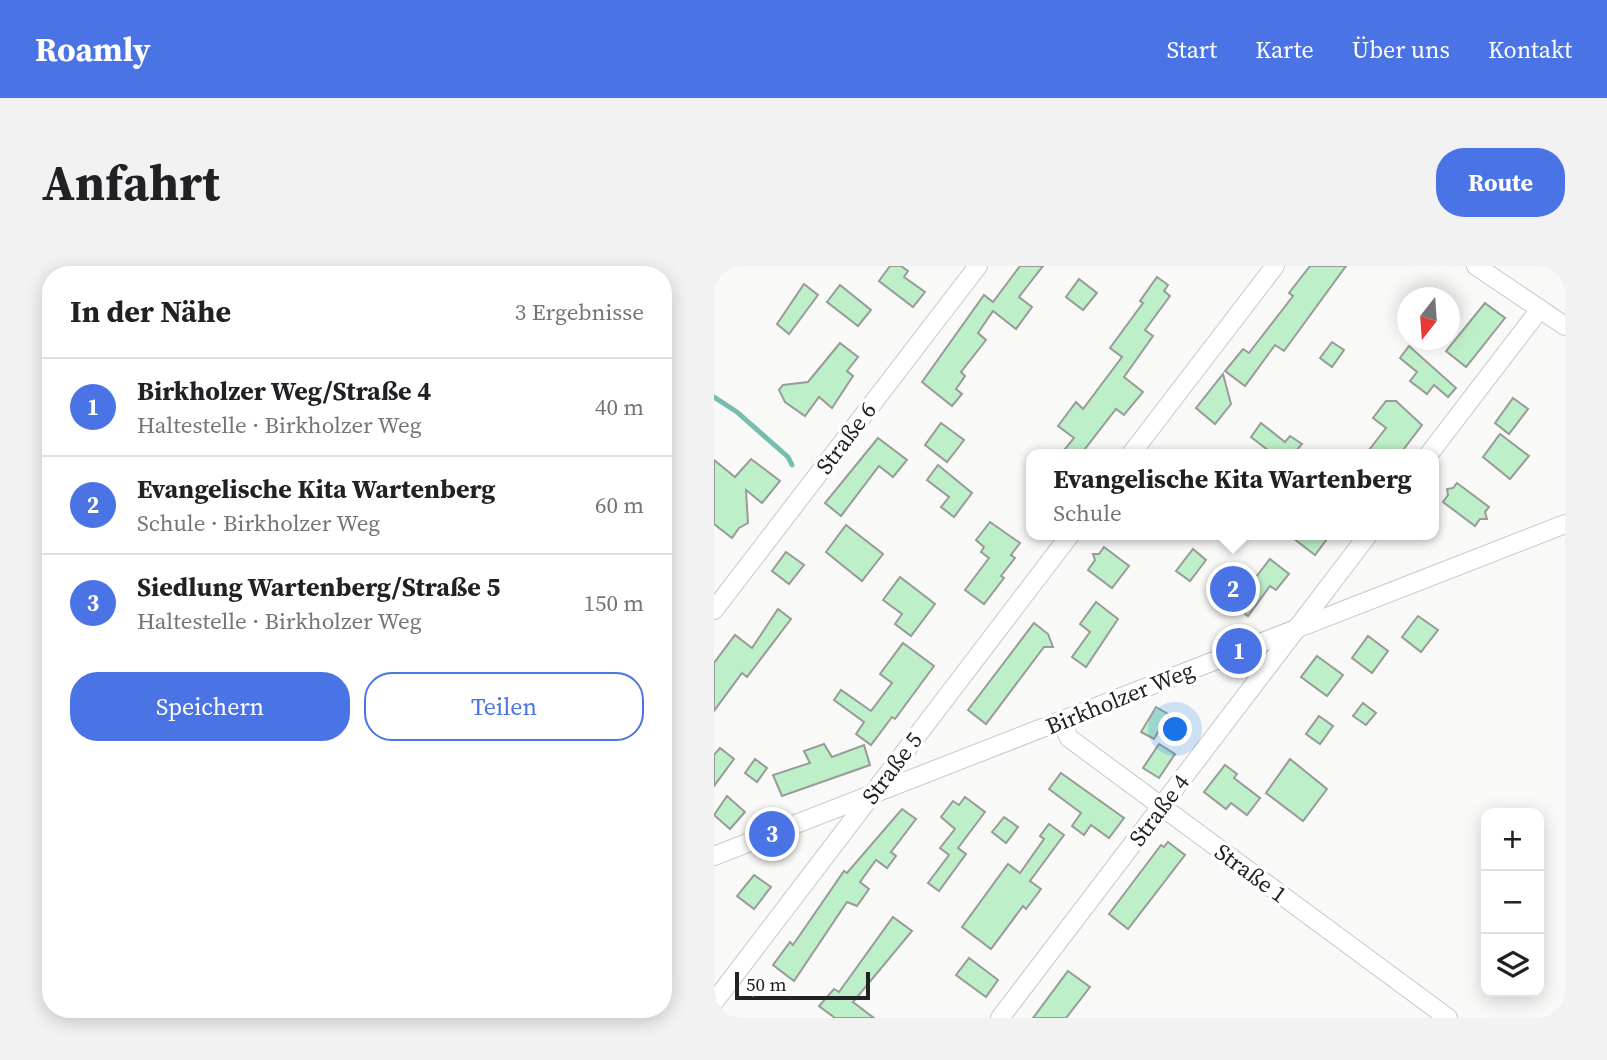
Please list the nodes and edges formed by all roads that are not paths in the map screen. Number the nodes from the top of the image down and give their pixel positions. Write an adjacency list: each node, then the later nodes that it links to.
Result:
1 (978, 266): 11 (street, Straße 6)
2 (1275, 266): 6 (street)
3 (1476, 266): 4 (street)
4 (1540, 309): 5 (street); 7 (street)
5 (1565, 326)
6 (1135, 449)
7 (1433, 449)
8 (1565, 524): 12 (street, Birkholzer Weg)
9 (1066, 540): 14 (street, Straße 5)
10 (1364, 540): 12 (street, Straße 4)
11 (714, 610)
12 (1296, 630): 13 (street, Birkholzer Weg); 15 (street, Straße 4)
13 (1062, 721): 14 (street, Birkholzer Weg); 15 (street, Straße 1)
14 (871, 796): 16 (street, Birkholzer Weg); 17 (street, Straße 5)
15 (1161, 807): 18 (street, Straße 4); 19 (street, Straße 1)
16 (714, 856)
17 (714, 1002)
18 (1000, 1018)
19 (1448, 1018)

